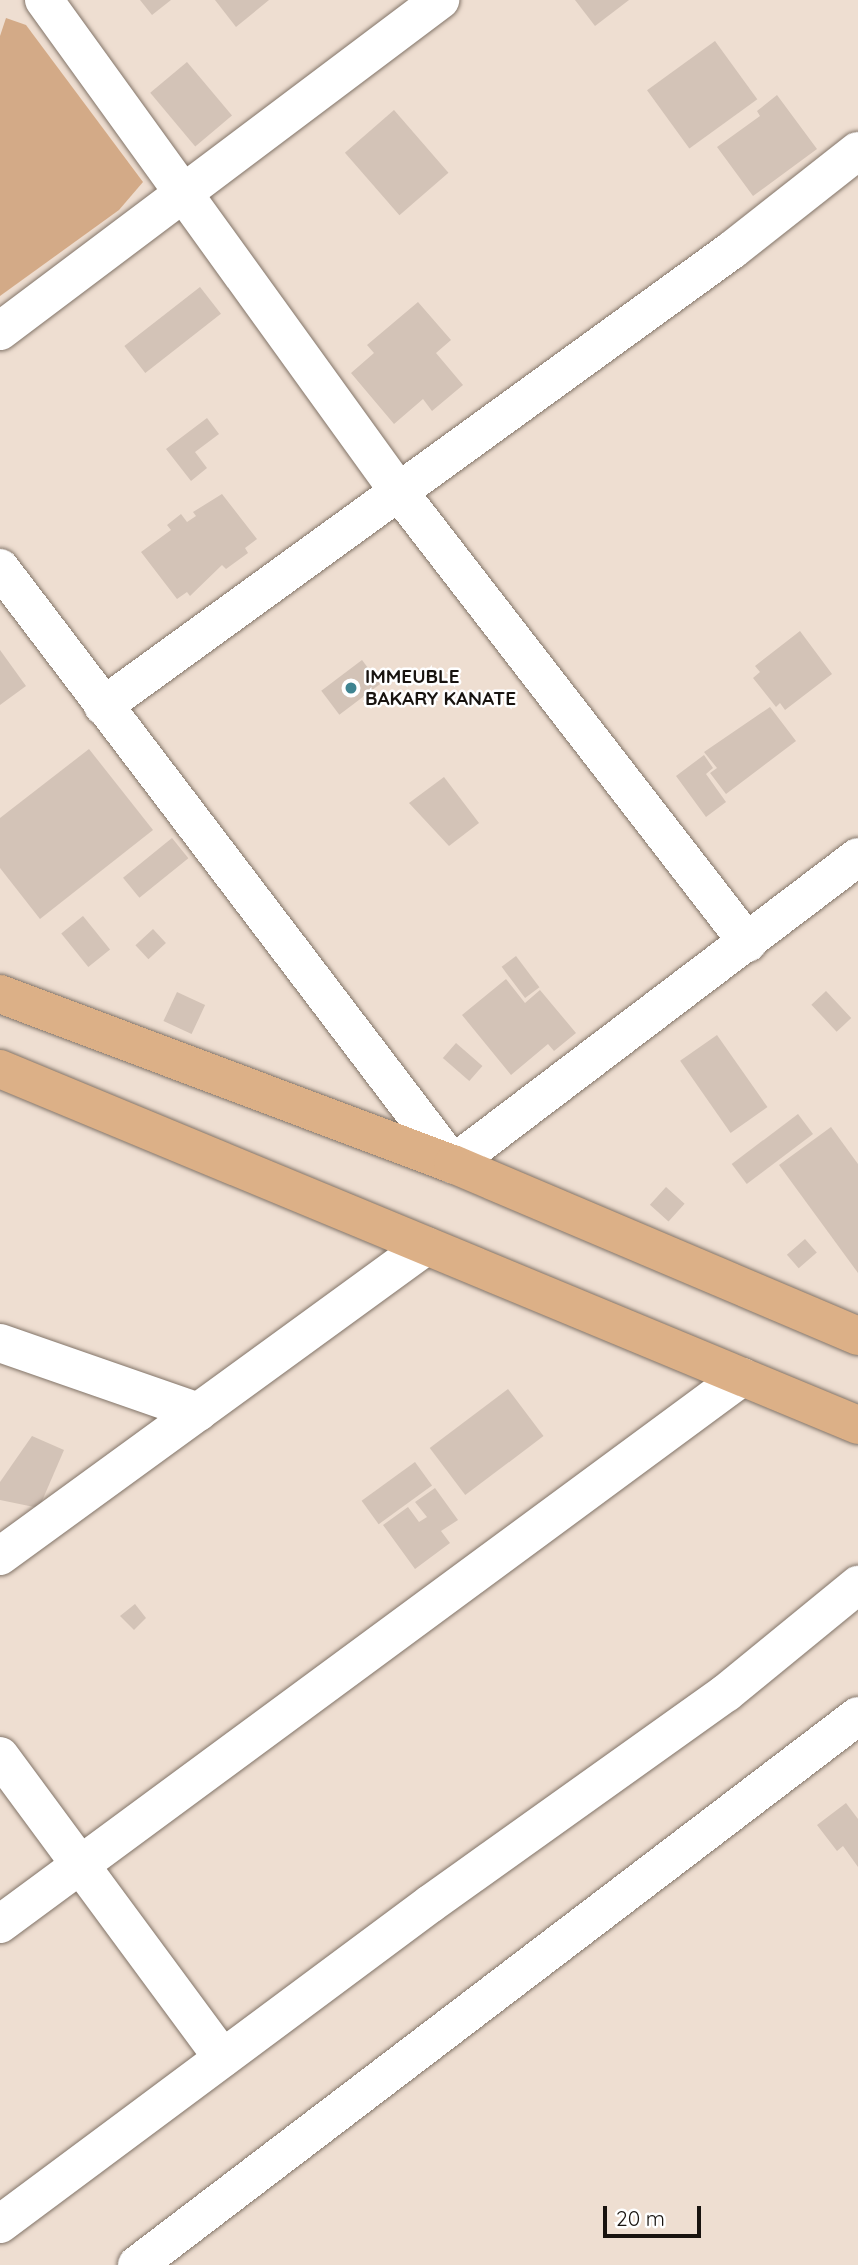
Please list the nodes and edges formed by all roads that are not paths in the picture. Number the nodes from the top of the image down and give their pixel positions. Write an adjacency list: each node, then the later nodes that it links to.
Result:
1 (44, 0): 4 (street)
2 (440, 0): 4 (street)
3 (858, 152): 6 (street)
4 (182, 197): 5 (street); 6 (street)
5 (0, 331)
6 (398, 492): 8 (street); 10 (street)
7 (0, 568): 8 (street)
8 (103, 706): 13 (street)
9 (858, 857): 10 (street)
10 (748, 943): 13 (street)
11 (0, 994): 13 (main road)
12 (0, 1069): 14 (main road)
13 (453, 1164): 15 (main road)
14 (426, 1246): 17 (main road); 18 (street)
15 (857, 1334)
16 (0, 1343): 18 (street)
17 (742, 1377): 19 (main road); 24 (street)
18 (198, 1412): 20 (street)
19 (858, 1425)
20 (0, 1556)
21 (858, 1585): 26 (street)
22 (858, 1716): 28 (street)
23 (0, 1756): 24 (street)
24 (80, 1866): 25 (street); 26 (street)
25 (0, 1924)
26 (223, 2058): 27 (street)
27 (0, 2224)
28 (137, 2265)

